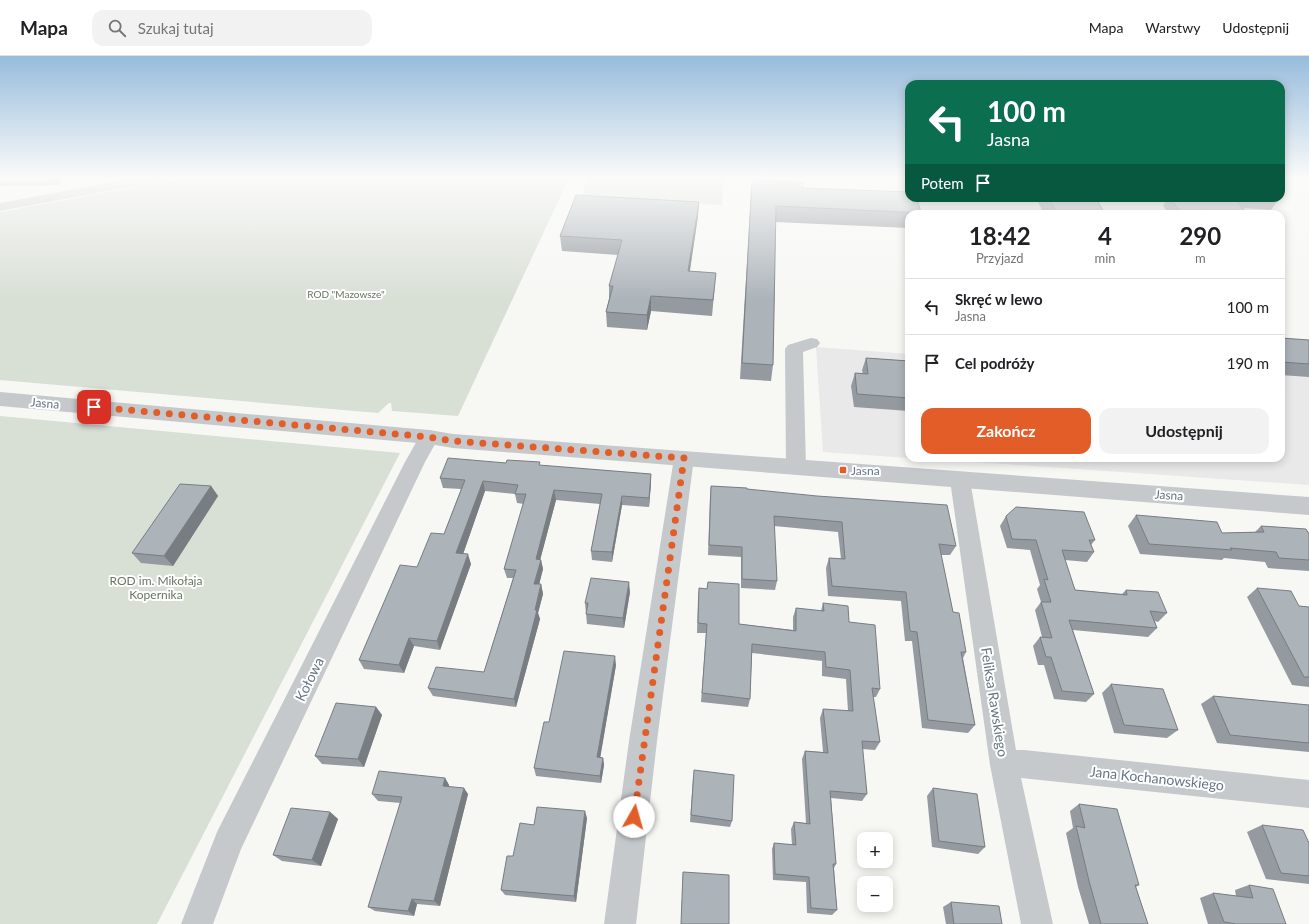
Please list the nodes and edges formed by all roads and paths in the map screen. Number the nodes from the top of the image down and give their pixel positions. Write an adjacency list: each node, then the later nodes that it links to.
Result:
1 (812, 343): 5 (street)
2 (0, 398): 3 (street, Jasna)
3 (429, 437): 4 (street, Jasna); 10 (street, Kołowa)
4 (684, 458): 5 (street, Jasna); 11 (street)
5 (796, 467): 6 (street, Jasna)
6 (960, 480): 7 (street, Jasna); 8 (street, Feliksa Rawskiego)
7 (1309, 506)
8 (1004, 765): 9 (street, Jana Kochanowskiego); 12 (street, Feliksa Rawskiego)
9 (1309, 794)
10 (197, 924)
11 (620, 924)
12 (1037, 924)

